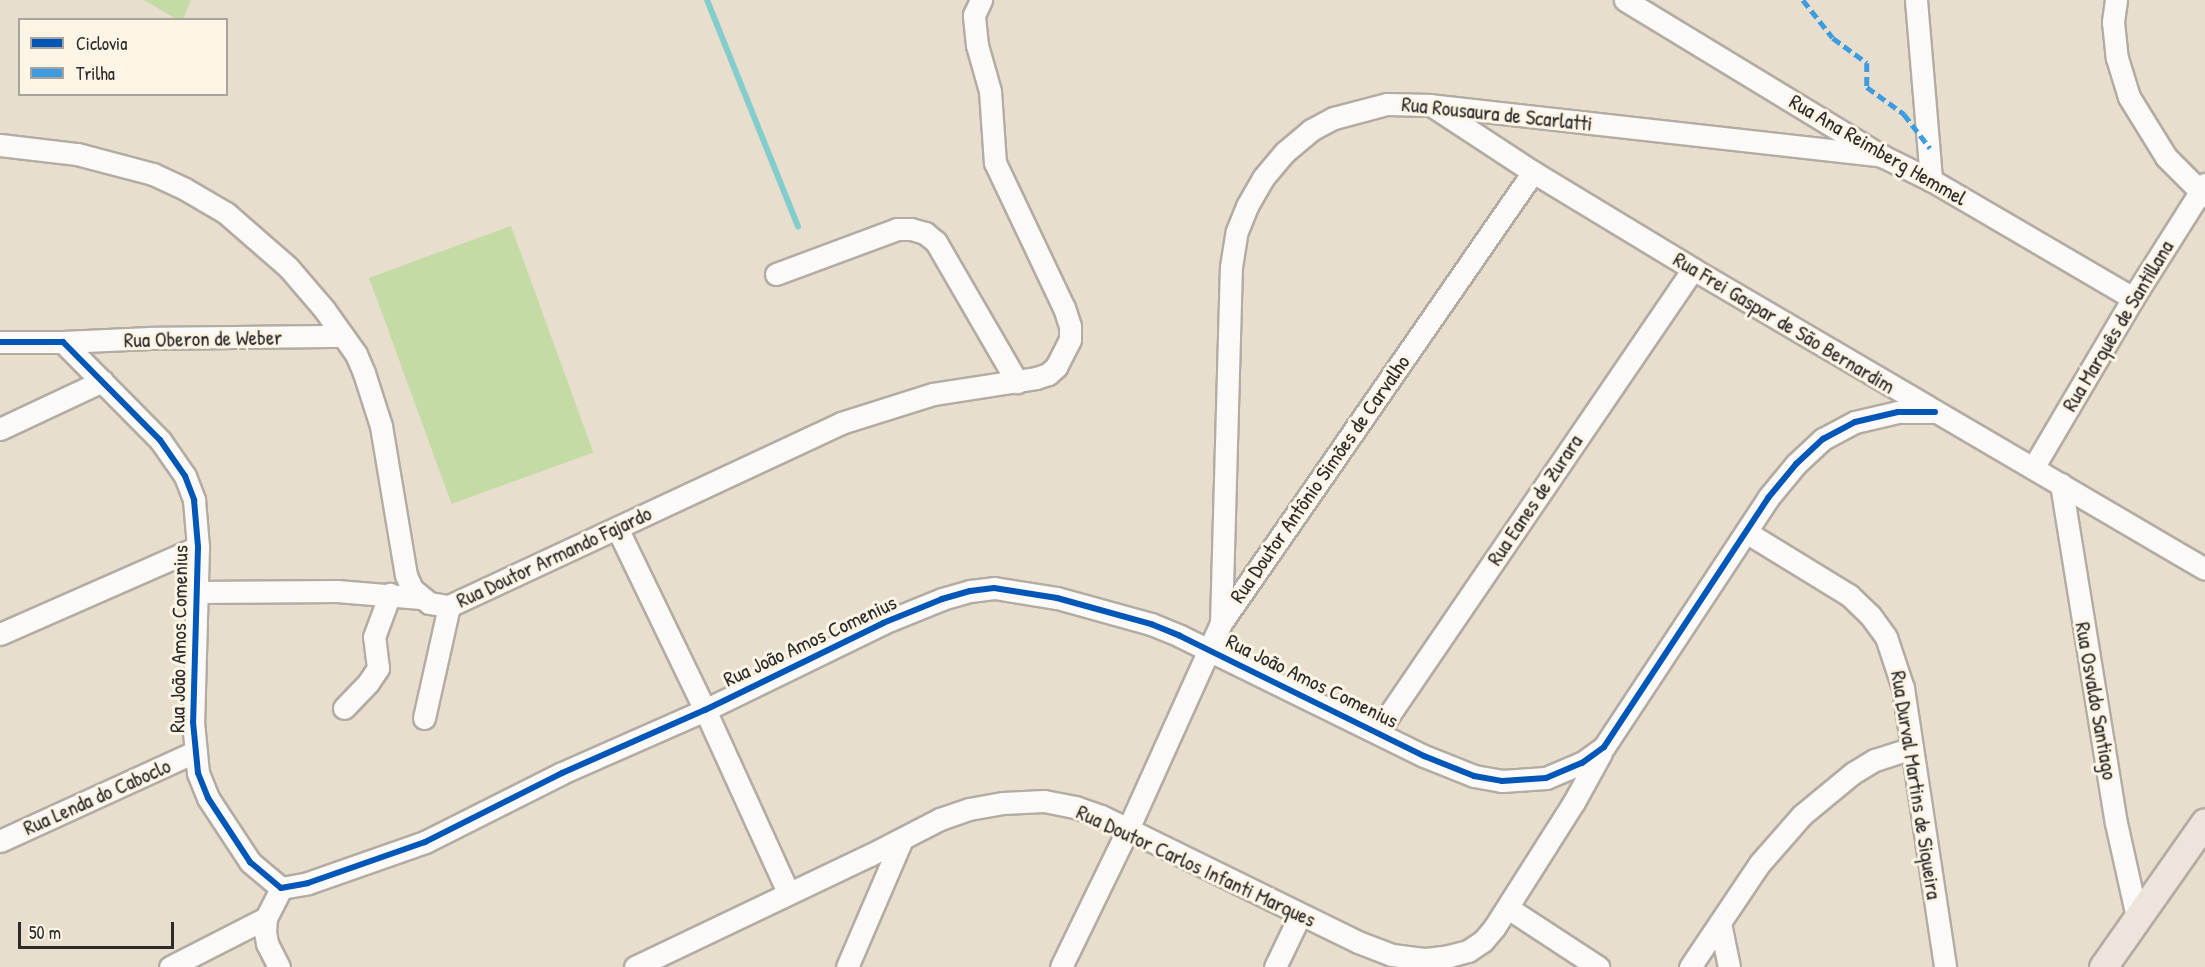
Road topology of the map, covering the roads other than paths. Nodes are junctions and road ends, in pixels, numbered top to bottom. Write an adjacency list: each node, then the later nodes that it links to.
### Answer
1 (981, 0): 18 (street, Rua Doutor Armando Fajardo)
2 (1625, 0): 7 (street, Rua Ana Reimberg Hemmel)
3 (1916, 0): 9 (street)
4 (2116, 0): 10 (street)
5 (1430, 105): 7 (street, Rua Rousaura de Scarlatti); 8 (street, Rua Frei Gaspar de São Bernardim); 31 (street, Rua Rousaura de Scarlatti)
6 (0, 145): 14 (street)
7 (1882, 156): 9 (street, Rua Ana Reimberg Hemmel)
8 (1533, 172): 11 (street, Rua Frei Gaspar de São Bernardim); 31 (street, Rua Doutor Antônio Simões de Carvalho)
9 (1931, 180): 13 (street, Rua Ana Reimberg Hemmel)
10 (2203, 191): 13 (street, Rua Marquês de Santillana)
11 (1693, 269): 19 (street, Rua Frei Gaspar de São Bernardim); 37 (street, Rua Eanes de Zurara)
12 (776, 274): 18 (street)
13 (2133, 298): 21 (street, Rua Marquês de Santillana)
14 (344, 336): 16 (street, Rua Oberon de Weber); 29 (street)
15 (0, 342): 16 (street)
16 (63, 342): 17 (street, Rua João Amos Comenius)
17 (102, 381): 20 (street); 25 (street, Rua João Amos Comenius)
18 (1017, 382): 23 (street, Rua Doutor Armando Fajardo)
19 (1935, 412): 21 (street, Rua Frei Gaspar de São Bernardim); 24 (street, Rua João Amos Comenius)
20 (0, 429)
21 (2033, 468): 22 (street, Rua Frei Gaspar de São Bernardim)
22 (2061, 484): 26 (street, Rua Frei Gaspar de São Bernardim); 49 (street, Rua Osvaldo Santiago)
23 (617, 528): 30 (street, Rua Doutor Armando Fajardo); 35 (street)
24 (1746, 532): 38 (street, Rua João Amos Comenius); 39 (street, Rua Durval Martins de Siqueira)
25 (198, 547): 27 (street, Rua João Amos Comenius); 32 (street)
26 (2205, 569)
27 (196, 592): 28 (street, Rua Doutor Armando Fajardo); 40 (street, Rua João Amos Comenius)
28 (390, 594): 29 (street, Rua Doutor Armando Fajardo); 34 (street)
29 (421, 598): 30 (street, Rua Doutor Armando Fajardo)
30 (449, 606): 36 (street)
31 (1221, 623): 33 (street, Rua Doutor Antônio Simões de Carvalho)
32 (0, 634)
33 (1208, 650): 35 (street, Rua João Amos Comenius); 37 (street, Rua João Amos Comenius); 42 (street, Rua Doutor Antônio Simões de Carvalho)
34 (344, 708)
35 (705, 710): 45 (street, Rua João Amos Comenius); 46 (street)
36 (424, 718)
37 (1377, 731): 38 (street, Rua João Amos Comenius)
38 (1604, 747): 47 (street, Rua Doutor Carlos Infanti Marques)
39 (1912, 748): 51 (street); 61 (street, Rua Durval Martins de Siqueira)
40 (194, 752): 44 (street, Rua Lenda do Caboclo); 45 (street, Rua João Amos Comenius)
41 (2205, 822): 49 (main road)
42 (1128, 830): 43 (street, Rua Doutor Carlos Infanti Marques); 48 (street, Rua Doutor Carlos Infanti Marques); 56 (street, Rua Doutor Antônio Simões de Carvalho)
43 (902, 839): 46 (street, Rua Doutor Carlos Infanti Marques); 55 (street)
44 (0, 841)
45 (281, 888): 50 (street)
46 (788, 892): 54 (street, Rua Doutor Carlos Infanti Marques)
47 (1508, 908): 48 (street, Rua Doutor Carlos Infanti Marques); 58 (street)
48 (1300, 915): 57 (street)
49 (2137, 917): 62 (main road)
50 (266, 918): 52 (street); 53 (street)
51 (1720, 923): 59 (street); 60 (street)
52 (170, 967)
53 (279, 967)
54 (635, 967)
55 (847, 967)
56 (1061, 967)
57 (1275, 967)
58 (1598, 967)
59 (1690, 967)
60 (1729, 967)
61 (1945, 967)
62 (2103, 967)

